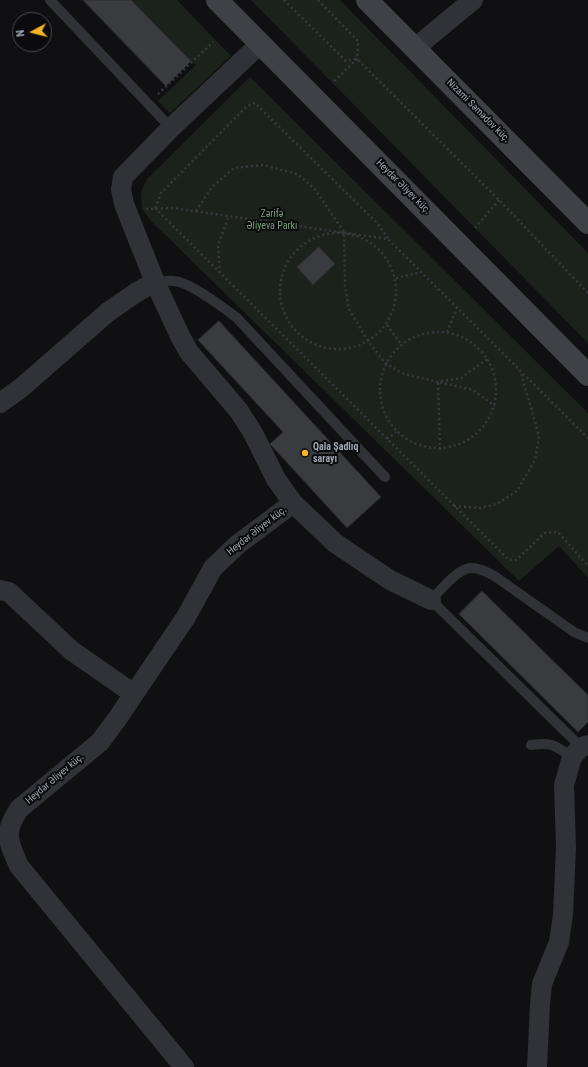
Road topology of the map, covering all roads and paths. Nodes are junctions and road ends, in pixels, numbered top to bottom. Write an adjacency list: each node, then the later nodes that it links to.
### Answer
1 (50, 0): 12 (lane)
2 (217, 0): 8 (main road, Heydər Əliyev küç.)
3 (284, 0): 10 (path)
4 (318, 0): 10 (path)
5 (367, 0): 9 (main road, Nizami Səmədov küç.)
6 (473, 0): 9 (street)
7 (214, 42): 12 (path)
8 (262, 43): 13 (street); 36 (main road, Heydər Əliyev küç.)
9 (415, 48): 19 (main road, Nizami Səmədov küç.)
10 (357, 59): 11 (path); 14 (path)
11 (333, 82)
12 (148, 104): 13 (lane)
13 (171, 128): 26 (street)
14 (499, 200): 20 (path); 27 (path)
15 (155, 208): 16 (path); 17 (path); 22 (path); 24 (path)
16 (142, 209)
17 (196, 211): 18 (path); 21 (path)
18 (229, 216): 21 (path); 24 (path)
19 (588, 223)
20 (475, 228)
21 (344, 232): 22 (path); 25 (path); 31 (path); 31 (path)
22 (388, 239): 23 (path)
23 (422, 272): 25 (path); 28 (path)
24 (220, 273): 42 (path)
25 (396, 278): 29 (path)
26 (155, 282): 38 (street); 44 (lane); 45 (street)
27 (588, 293)
28 (457, 308): 30 (path); 35 (path)
29 (386, 325): 31 (path); 32 (path)
30 (447, 332): 32 (path); 33 (path)
31 (368, 341): 34 (path)
32 (401, 344): 34 (path)
33 (487, 359): 37 (path); 39 (path)
34 (385, 363): 37 (path); 40 (path)
35 (521, 372): 41 (path); 46 (path)
36 (588, 375)
37 (438, 382): 39 (path); 43 (path)
38 (0, 403)
39 (495, 406): 43 (path)
40 (396, 432): 42 (path); 43 (path)
41 (588, 438)
42 (387, 439): 46 (path)
43 (440, 450)
44 (385, 477)
45 (293, 503): 49 (street); 51 (street, Heydər Əliyev küç.)
46 (454, 506): 47 (path)
47 (588, 566)
48 (0, 590): 51 (street)
49 (431, 600): 50 (lane); 53 (lane)
50 (588, 638)
51 (134, 694): 54 (street, Heydər Əliyev küç.)
52 (531, 745): 53 (lane)
53 (580, 750): 56 (street)
54 (4, 832): 55 (street, Heydər Əliyev küç.)
55 (184, 1067)
56 (537, 1067)

